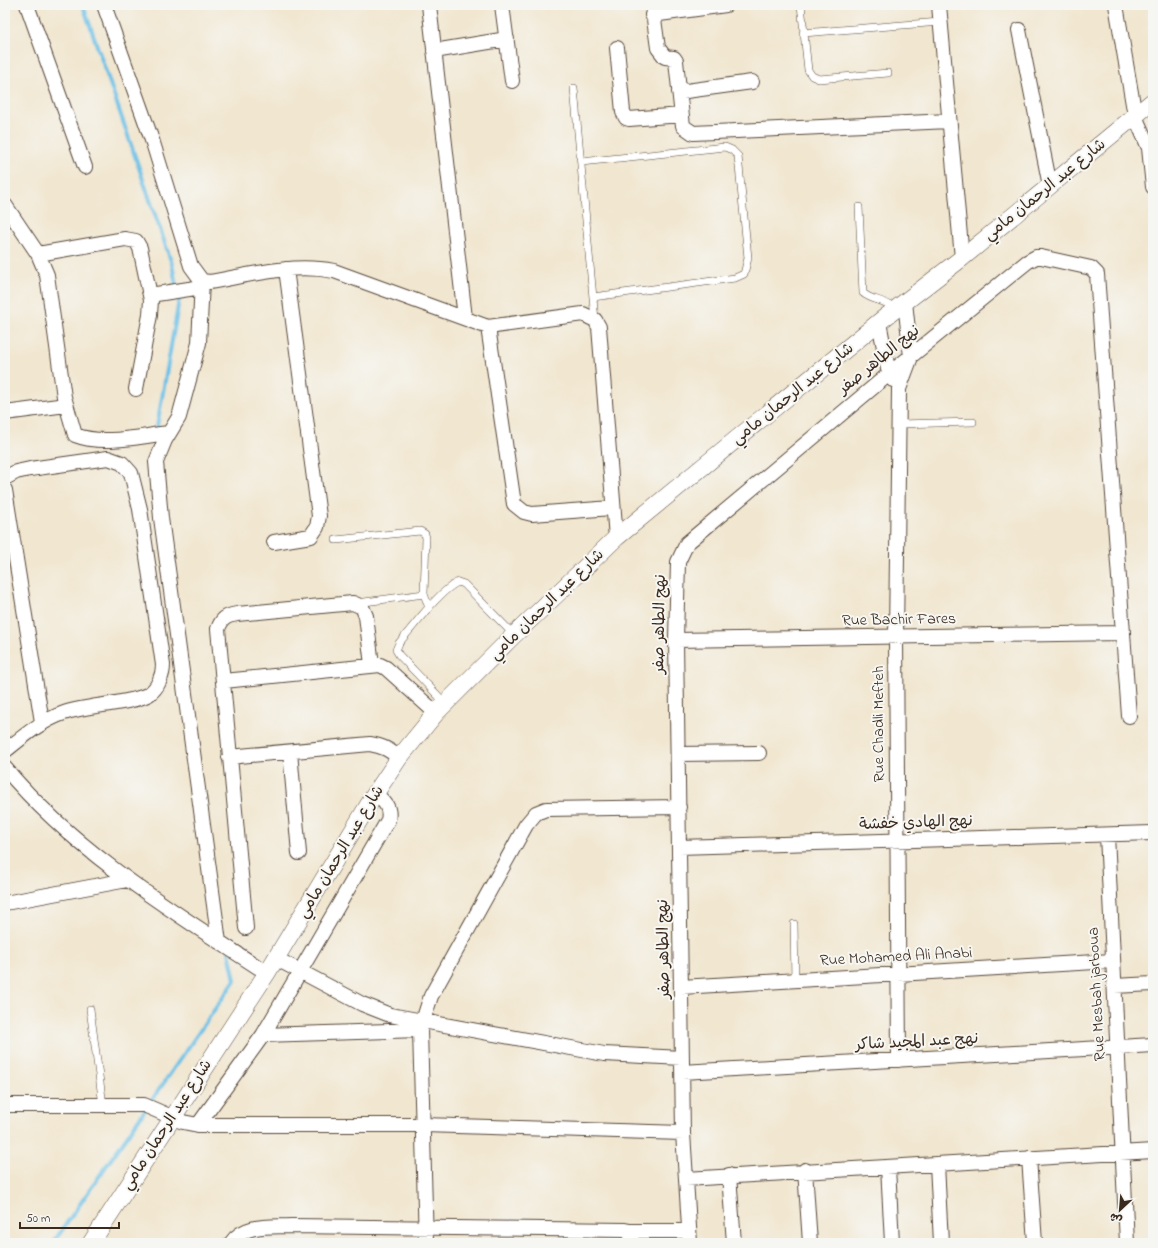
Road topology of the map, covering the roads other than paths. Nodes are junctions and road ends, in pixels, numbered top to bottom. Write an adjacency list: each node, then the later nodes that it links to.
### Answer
1 (27, 5): 26 (street)
2 (104, 5): 34 (street)
3 (429, 5): 15 (street)
4 (502, 5): 13 (street)
5 (726, 5): 9 (street)
6 (801, 5): 12 (lane)
7 (939, 5): 10 (street)
8 (1116, 5): 23 (street)
9 (652, 10): 20 (street)
10 (940, 22): 12 (lane); 24 (street)
11 (1019, 30): 27 (street)
12 (803, 33): 16 (lane)
13 (506, 39): 15 (street); 17 (street)
14 (617, 48): 22 (street)
15 (434, 51): 38 (street)
16 (888, 73)
17 (512, 81)
18 (752, 82): 20 (street)
19 (574, 88): 25 (lane)
20 (679, 92): 22 (street)
21 (1153, 101): 23 (street, شارع عبد الرحمان مامي)
22 (682, 114): 24 (street)
23 (1136, 116): 27 (street, شارع عبد الرحمان مامي); 28 (street)
24 (949, 121): 32 (street)
25 (581, 162): 36 (lane); 36 (lane)
26 (85, 166)
27 (1050, 186): 32 (street, شارع عبد الرحمان مامي)
28 (1153, 187)
29 (5, 205): 31 (street)
30 (859, 207): 37 (lane)
31 (38, 254): 35 (street); 46 (street)
32 (962, 258): 37 (street, شارع عبد الرحمان مامي)
33 (286, 269): 34 (street); 38 (street); 56 (street)
34 (202, 284): 35 (street); 50 (street)
35 (150, 295): 44 (street)
36 (593, 297): 39 (lane)
37 (900, 306): 40 (street, شارع عبد الرحمان مامي); 42 (street)
38 (465, 318): 41 (street)
39 (595, 320): 41 (street); 53 (street)
40 (879, 322): 43 (street); 54 (street, شارع عبد الرحمان مامي)
41 (488, 327): 53 (street)
42 (911, 356): 43 (street, نهج الطاهر صفر); 45 (street); 60 (street, نهج الطاهر صفر)
43 (889, 374): 45 (street); 63 (street, نهج الطاهر صفر)
44 (136, 389)
45 (899, 389): 49 (street, Rue Chadli Mefteh)
46 (66, 405): 47 (street); 50 (street)
47 (5, 413)
48 (972, 422): 49 (lane)
49 (899, 424): 62 (street, Rue Chadli Mefteh)
50 (169, 433): 87 (street)
51 (5, 478): 68 (street)
52 (5, 490): 68 (street)
53 (612, 508): 54 (street)
54 (616, 538): 61 (street, شارع عبد الرحمان مامي)
55 (336, 540): 57 (lane)
56 (274, 542)
57 (424, 594): 58 (lane); 59 (lane)
58 (354, 603): 64 (street); 65 (street)
59 (429, 608): 61 (lane); 66 (lane)
60 (1121, 633): 62 (street, Rue Bachir Fares); 67 (street)
61 (514, 635): 66 (street, شارع عبد الرحمان مامي)
62 (896, 637): 63 (street, Rue Bachir Fares); 80 (street, Rue Chadli Mefteh)
63 (676, 640): 72 (street, نهج الطاهر صفر)
64 (372, 665): 65 (street); 66 (street)
65 (224, 681): 73 (street)
66 (441, 708): 74 (street, شارع عبد الرحمان مامي)
67 (1129, 716)
68 (42, 722): 69 (street)
69 (5, 751)
70 (290, 752): 73 (street); 74 (street); 82 (street)
71 (759, 753): 72 (street)
72 (678, 754): 77 (street, نهج الطاهر صفر)
73 (229, 757): 86 (street)
74 (399, 758): 76 (street, شارع عبد الرحمان مامي)
75 (6, 770): 83 (street)
76 (375, 794): 88 (street, شارع عبد الرحمان مامي); 90 (street)
77 (679, 807): 81 (street, نهج الطاهر صفر); 98 (street)
78 (1153, 833): 79 (street, نهج الهادي خفشة)
79 (1107, 835): 80 (street, نهج الهادي خفشة); 89 (street, Rue Mesbah jarboua)
80 (896, 841): 81 (street, نهج الهادي خفشة); 92 (street, Rue Chadli Mefteh)
81 (679, 847): 96 (street, نهج الطاهر صفر)
82 (299, 853)
83 (127, 880): 84 (street); 87 (street)
84 (5, 903)
85 (794, 924): 93 (lane)
86 (246, 928)
87 (219, 942): 91 (street)
88 (275, 958): 90 (street); 91 (street, شارع عبد الرحمان مامي)
89 (1112, 961): 92 (street, Rue Mohamed Ali Anabi); 95 (street, Rue Mesbah jarboua)
90 (300, 971): 98 (street); 99 (street)
91 (267, 973): 107 (street, شارع عبد الرحمان مامي)
92 (900, 974): 93 (street, Rue Mohamed Ali Anabi); 103 (street, Rue Chadli Mefteh)
93 (795, 980): 96 (street, Rue Mohamed Ali Anabi)
94 (1153, 984): 95 (street)
95 (1114, 986): 101 (street, Rue Mesbah jarboua)
96 (681, 987): 102 (street, نهج الطاهر صفر)
97 (90, 1009): 106 (lane)
98 (421, 1026): 99 (street); 102 (street); 109 (street)
99 (263, 1035): 108 (street)
100 (1153, 1045): 101 (street, نهج عبد المجيد شاكر)
101 (1117, 1047): 103 (street, نهج عبد المجيد شاكر); 112 (street, Rue Mesbah jarboua)
102 (682, 1058): 104 (street, نهج الطاهر صفر)
103 (899, 1060): 104 (street, نهج عبد المجيد شاكر)
104 (682, 1072): 110 (street, نهج الطاهر صفر)
105 (5, 1105): 106 (street)
106 (103, 1105): 107 (street)
107 (172, 1118): 108 (street); 122 (street, شارع عبد الرحمان مامي)
108 (198, 1125): 109 (street)
109 (423, 1126): 110 (street); 119 (street)
110 (683, 1133): 118 (street, نهج الطاهر صفر)
111 (1153, 1151): 112 (street)
112 (1121, 1153): 113 (street); 130 (street, Rue Mesbah jarboua)
113 (1029, 1158): 114 (street); 129 (street)
114 (937, 1164): 115 (street); 128 (street)
115 (888, 1167): 116 (street); 127 (street)
116 (805, 1170): 117 (street); 126 (street)
117 (729, 1175): 118 (street); 125 (street)
118 (686, 1179): 121 (street, نهج الطاهر صفر)
119 (426, 1227): 120 (street); 123 (street); 124 (street)
120 (631, 1237): 121 (street)
121 (689, 1237)
122 (91, 1243)
123 (231, 1243)
124 (426, 1243)
125 (734, 1243)
126 (810, 1243)
127 (892, 1243)
128 (941, 1243)
129 (1035, 1243)
130 (1127, 1243)

